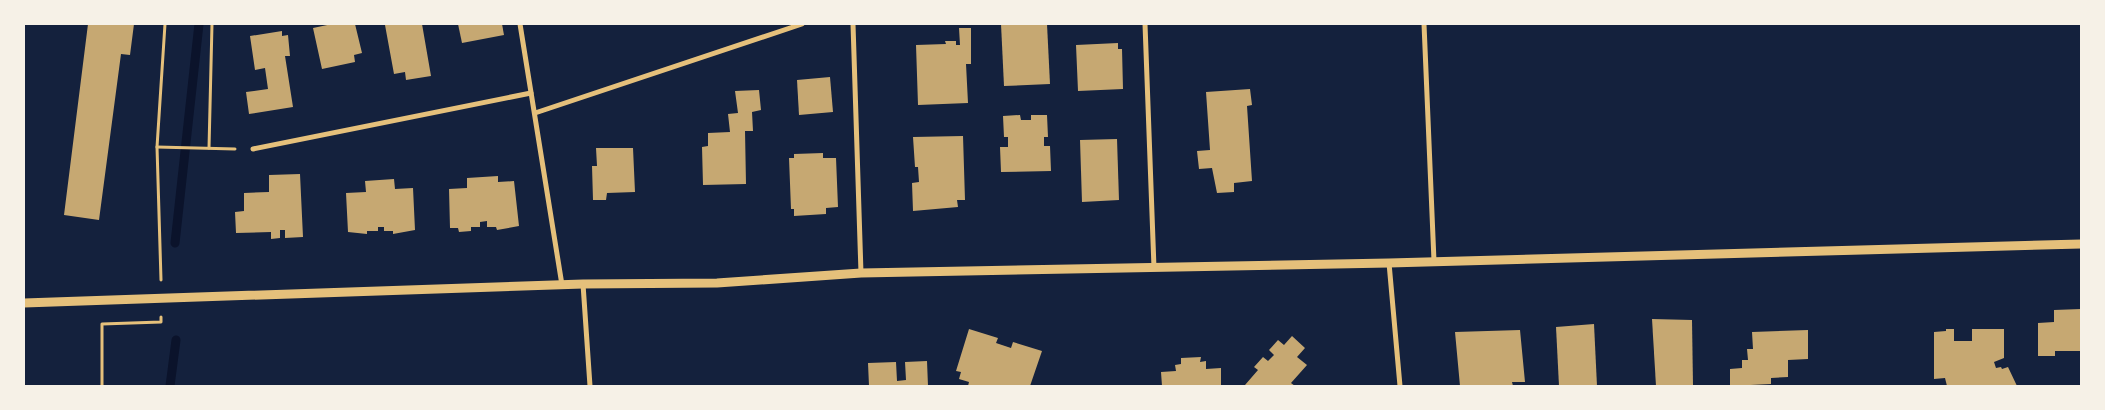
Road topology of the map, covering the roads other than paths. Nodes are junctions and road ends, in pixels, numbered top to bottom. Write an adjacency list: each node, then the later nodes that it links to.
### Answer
1 (520, 24): 6 (street)
2 (802, 24): 7 (street)
3 (853, 24): 13 (street)
4 (1146, 24): 12 (street)
5 (1424, 24): 10 (street)
6 (531, 93): 7 (street); 8 (street)
7 (534, 113): 15 (street)
8 (254, 149)
9 (2081, 244): 10 (street)
10 (1434, 261): 11 (street)
11 (1390, 263): 12 (street); 18 (street)
12 (1154, 268): 13 (street)
13 (861, 273): 14 (street)
14 (583, 284): 15 (street); 17 (street)
15 (562, 285): 16 (street)
16 (24, 303)
17 (590, 386)
18 (1400, 386)

